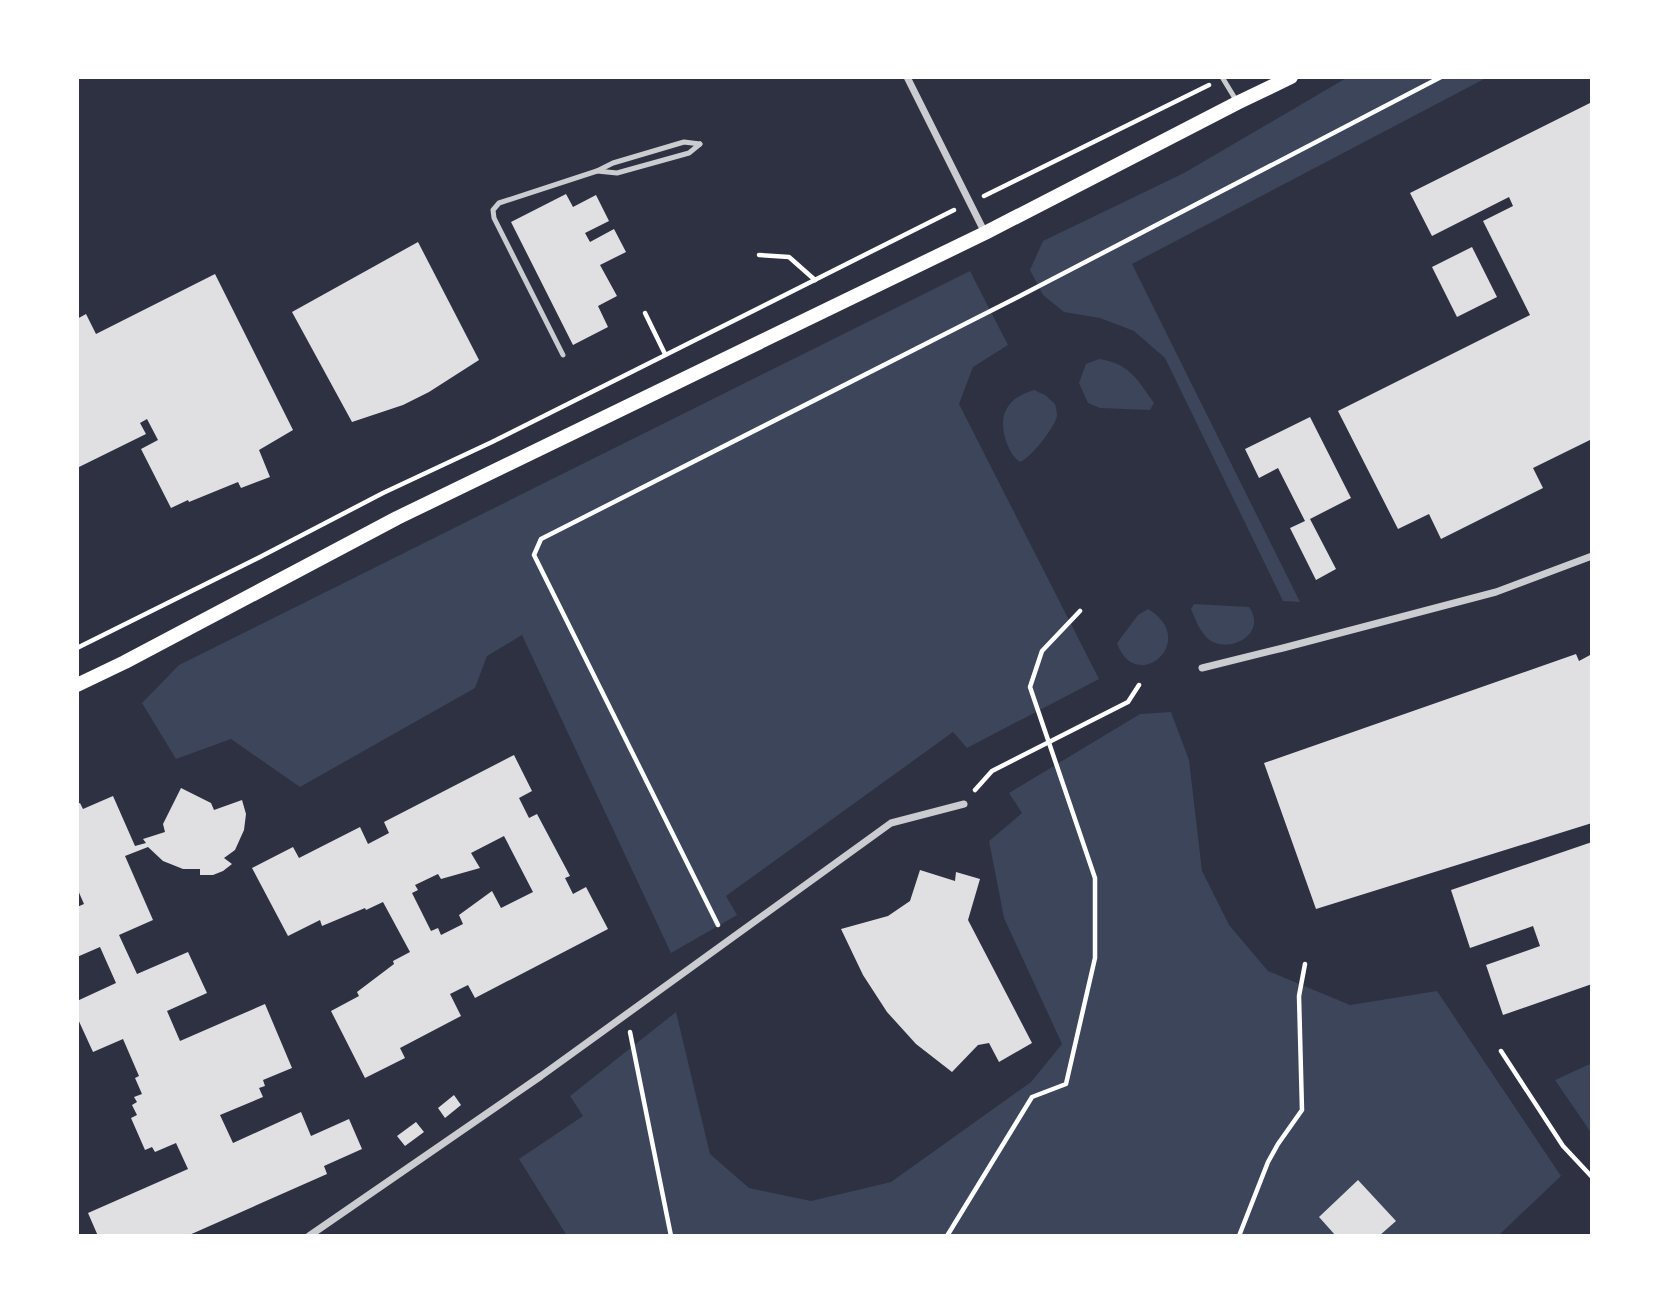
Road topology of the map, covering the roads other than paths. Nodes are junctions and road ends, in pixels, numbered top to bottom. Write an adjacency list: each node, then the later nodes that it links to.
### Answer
1 (906, 77): 6 (street)
2 (1292, 77): 4 (main road)
3 (1222, 78): 4 (lane)
4 (1237, 103): 6 (main road)
5 (597, 171): 5 (lane); 7 (lane)
6 (985, 233): 10 (main road)
7 (563, 355)
8 (1592, 556): 9 (street)
9 (1202, 668)
10 (77, 685)
11 (964, 804): 12 (street)
12 (309, 1236)

